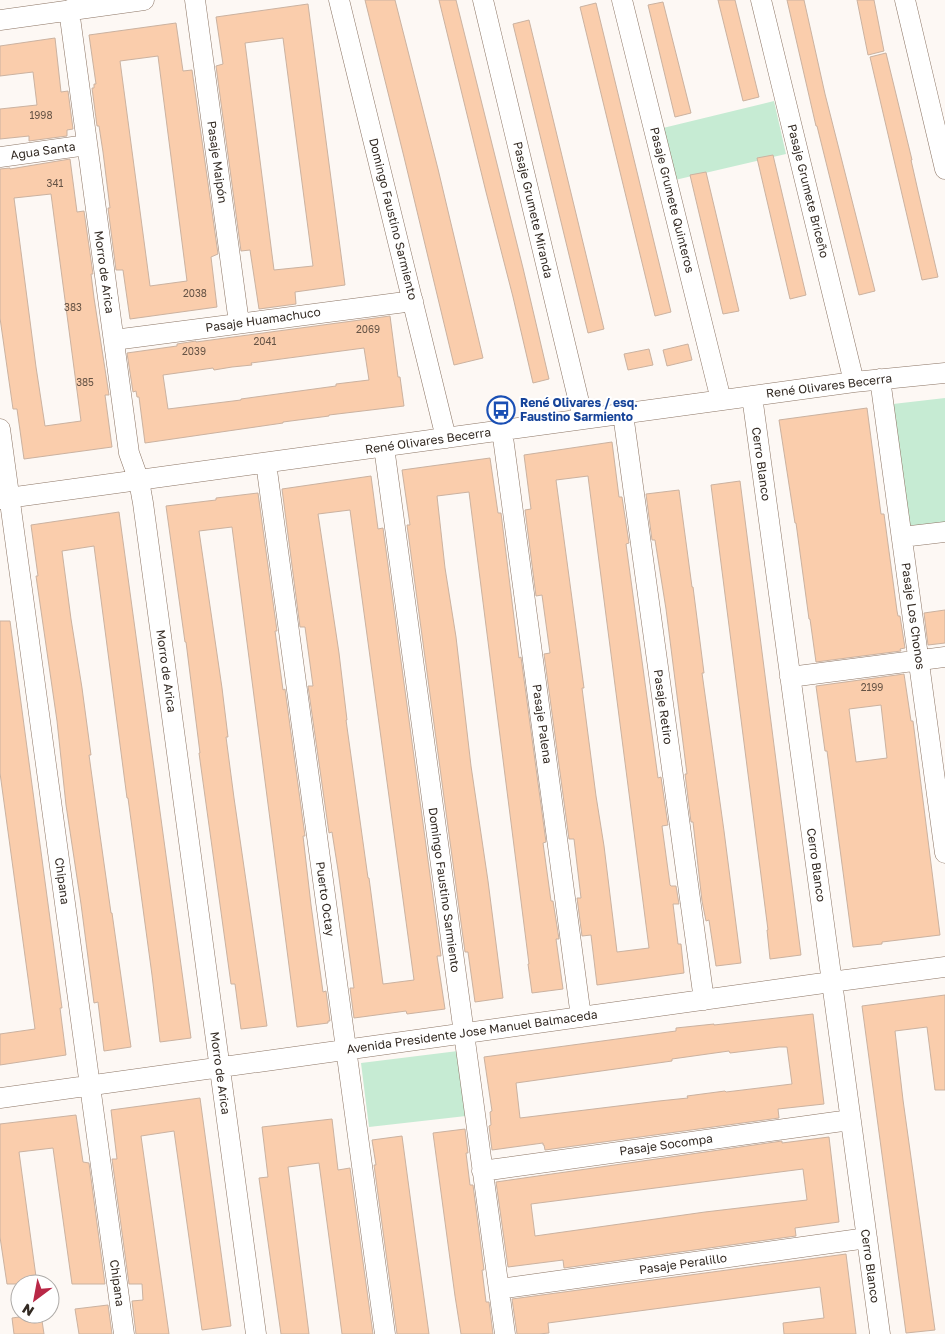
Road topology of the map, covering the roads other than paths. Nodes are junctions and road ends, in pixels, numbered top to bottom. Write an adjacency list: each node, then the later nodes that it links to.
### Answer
1 (144, 0): 8 (street)
2 (194, 0): 14 (street, Pasaje Maipón)
3 (339, 0): 13 (street, Domingo Faustino Sarmiento)
4 (483, 0): 22 (street, Pasaje Grumete Miranda)
5 (622, 0): 20 (street, Pasaje Grumete Quinteros)
6 (761, 0): 18 (street, Pasaje Grumete Briceño)
7 (905, 0): 12 (street)
8 (68, 10): 9 (street); 10 (street, Morro de Arica)
9 (0, 20)
10 (87, 145): 11 (street, Agua Santa); 15 (street, Morro de Arica)
11 (0, 157)
12 (945, 169)
13 (413, 301): 14 (street, Pasaje Huamachuco); 25 (street, Domingo Faustino Sarmiento)
14 (239, 324): 15 (street, Pasaje Huamachuco)
15 (114, 340): 28 (street, Morro de Arica)
16 (945, 373): 17 (street, René Olivares Becerra)
17 (880, 379): 18 (street, René Olivares Becerra); 31 (street, Pasaje Los Chonos)
18 (854, 382): 19 (street, René Olivares Becerra)
19 (752, 396): 20 (street, René Olivares Becerra); 34 (street, Cerro Blanco)
20 (721, 400): 21 (street, René Olivares Becerra)
21 (623, 414): 22 (street, René Olivares Becerra); 38 (street, Pasaje Retiro)
22 (583, 419): 24 (street, René Olivares Becerra)
23 (0, 429): 29 (street, Chipana)
24 (502, 430): 25 (street, René Olivares Becerra); 39 (street, Pasaje Palena)
25 (446, 438): 26 (street, René Olivares Becerra)
26 (384, 447): 27 (street, René Olivares Becerra); 40 (street, Domingo Faustino Sarmiento)
27 (266, 463): 28 (street, René Olivares Becerra); 41 (street, Puerto Octay)
28 (139, 481): 29 (street, René Olivares Becerra); 42 (street, Morro de Arica)
29 (5, 499): 43 (street, Chipana)
30 (945, 532): 31 (street)
31 (902, 538): 33 (street, Pasaje Los Chonos)
32 (945, 657): 33 (street)
33 (919, 660): 34 (street); 35 (street, Pasaje Los Chonos)
34 (790, 677): 37 (street, Cerro Blanco)
35 (945, 853)
36 (945, 967): 37 (street, Avenida Presidente Jose Manuel Balmaceda)
37 (831, 982): 38 (street, Avenida Presidente Jose Manuel Balmaceda); 45 (street, Cerro Blanco)
38 (704, 1000): 39 (street, Avenida Presidente Jose Manuel Balmaceda)
39 (581, 1017): 40 (street, Avenida Presidente Jose Manuel Balmaceda)
40 (464, 1034): 41 (street, Avenida Presidente Jose Manuel Balmaceda); 46 (street, Domingo Faustino Sarmiento)
41 (346, 1050): 42 (street, Avenida Presidente Jose Manuel Balmaceda); 51 (street, Puerto Octay)
42 (219, 1068): 43 (street, Avenida Presidente Jose Manuel Balmaceda); 50 (street, Morro de Arica)
43 (90, 1086): 44 (street, Avenida Presidente Jose Manuel Balmaceda); 49 (street, Chipana)
44 (0, 1098)
45 (850, 1120): 46 (street, Pasaje Socompa); 47 (street, Cerro Blanco)
46 (482, 1171): 48 (street, Domingo Faustino Sarmiento)
47 (867, 1238): 48 (street, Pasaje Peralillo); 53 (street, Cerro Blanco)
48 (499, 1289): 52 (street, Domingo Faustino Sarmiento)
49 (124, 1334)
50 (256, 1334)
51 (385, 1334)
52 (505, 1334)
53 (880, 1334)

